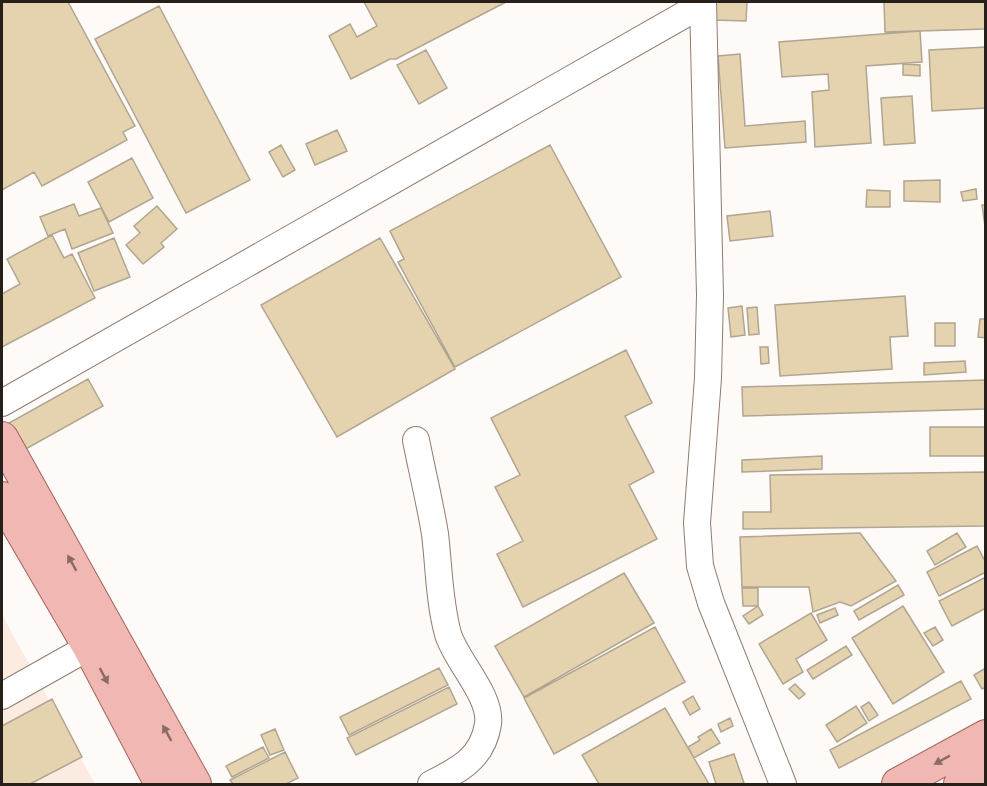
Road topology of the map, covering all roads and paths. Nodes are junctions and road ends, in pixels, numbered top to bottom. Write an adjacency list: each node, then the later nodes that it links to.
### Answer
1 (703, 3): 2 (lane); 13 (lane)
2 (2, 403)
3 (2, 438): 11 (main road, one-way to 3)
4 (416, 440): 12 (lane)
5 (2, 498): 6 (main road)
6 (88, 647): 7 (lane); 10 (main road, one-way to 10)
7 (2, 696)
8 (986, 736): 14 (main road, one-way to 14)
9 (986, 771): 15 (main road)
10 (161, 784)
11 (195, 784)
12 (431, 784)
13 (783, 784)
14 (898, 784)
15 (960, 784)

